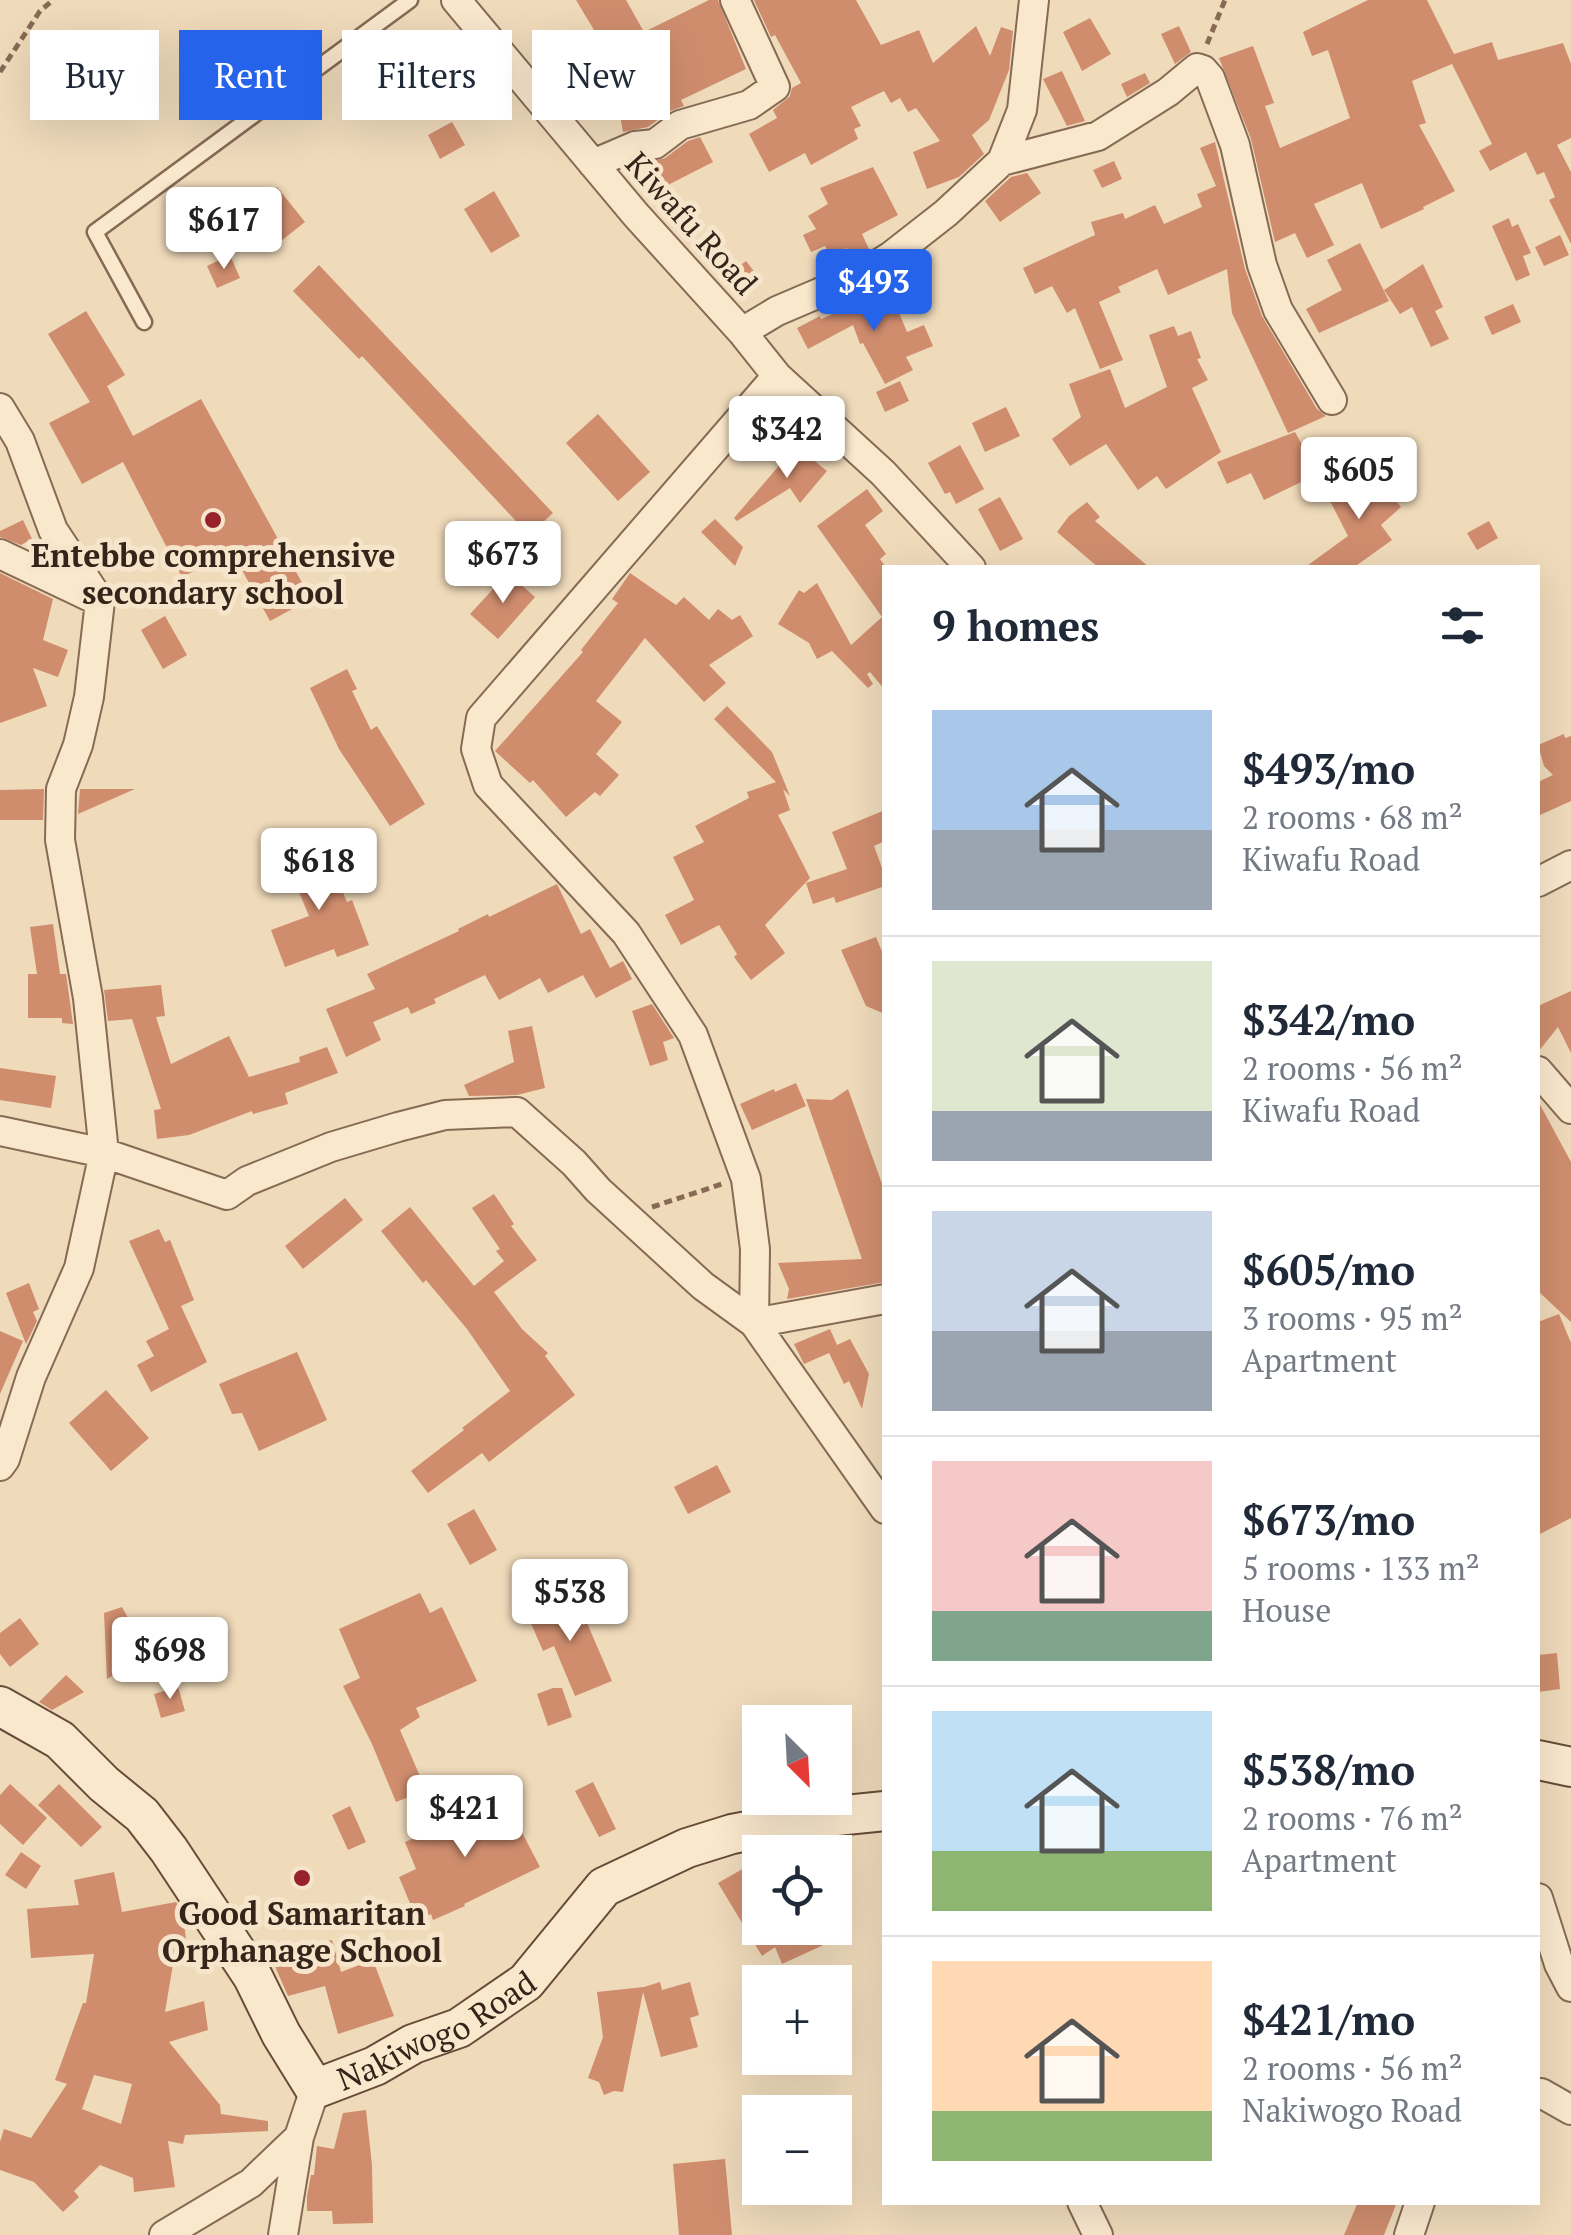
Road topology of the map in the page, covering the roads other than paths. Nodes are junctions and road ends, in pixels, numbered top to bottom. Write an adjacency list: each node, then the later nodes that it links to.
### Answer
1 (410, 0): 7 (lane)
2 (456, 0): 6 (street, Kiwafu Road)
3 (736, 0): 6 (street)
4 (1034, 0): 5 (street)
5 (1002, 161): 8 (street); 10 (street)
6 (593, 164): 8 (street, Kiwafu Road)
7 (144, 322)
8 (742, 332): 9 (street, Kiwafu Road)
9 (777, 376): 13 (street, Kiwafu Road); 22 (street)
10 (1332, 400)
11 (0, 408): 14 (street)
12 (0, 554): 14 (street)
13 (968, 565)
14 (100, 601): 20 (street)
15 (1571, 865): 16 (street)
16 (1540, 881)
17 (1540, 1073): 18 (street)
18 (1571, 1109)
19 (0, 1131): 20 (street)
20 (104, 1153): 22 (street); 23 (street)
21 (882, 1299): 22 (street)
22 (754, 1323): 24 (street)
23 (0, 1466)
24 (882, 1505)
25 (0, 1706): 31 (street, Nakiwogo Road)
26 (1540, 1760): 27 (street)
27 (1571, 1767)
28 (882, 1811): 31 (street, Nakiwogo Road)
29 (1540, 1904): 30 (street)
30 (1571, 1987)
31 (314, 2089): 34 (street)
32 (1540, 2093): 33 (street)
33 (1571, 2110)
34 (299, 2138): 37 (street); 38 (street)
35 (1083, 2205): 39 (street)
36 (1419, 2205): 40 (street)
37 (164, 2235)
38 (284, 2235)
39 (1098, 2235)
40 (1408, 2235)

